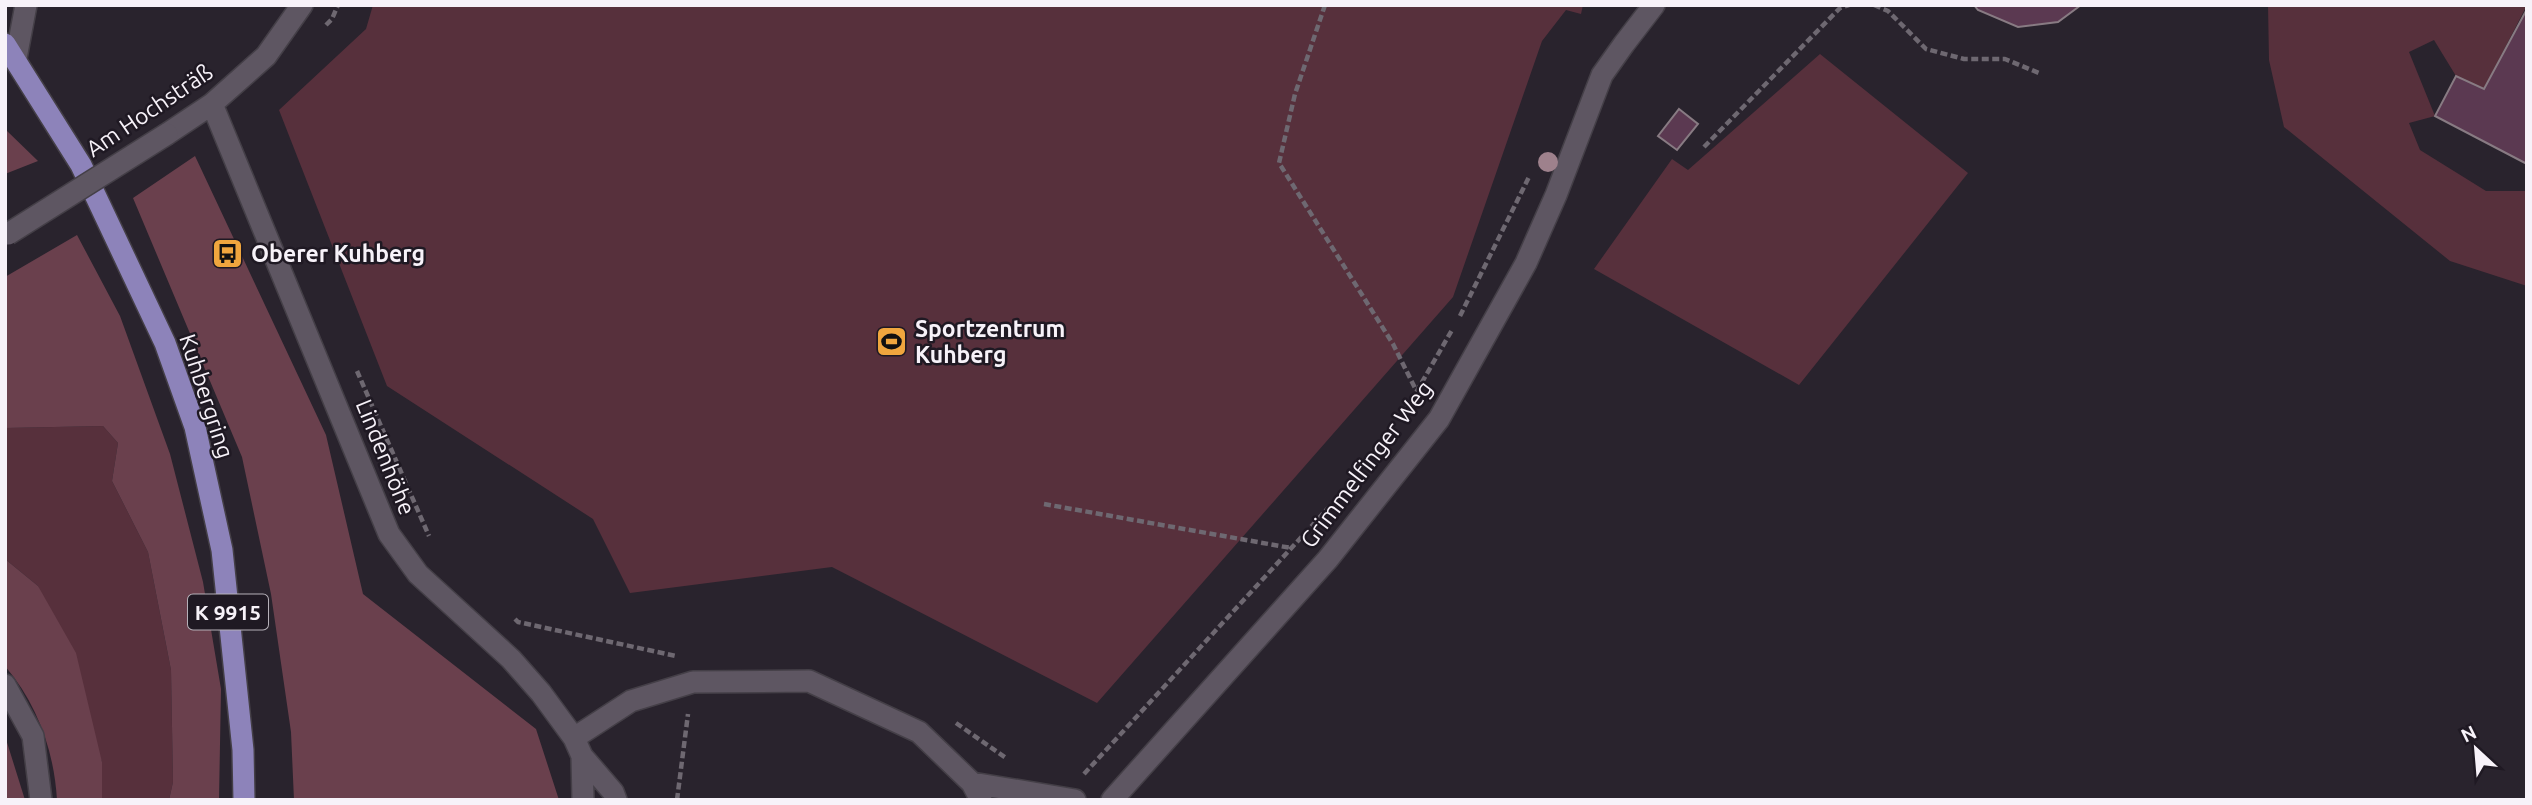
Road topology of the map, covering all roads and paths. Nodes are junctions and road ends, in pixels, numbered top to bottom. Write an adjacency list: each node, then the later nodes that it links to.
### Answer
1 (26, 5): 7 (street)
2 (302, 5): 9 (street, Am Hochsträß)
3 (1325, 5): 14 (path)
4 (1654, 5): 16 (street, Grimmelfinger Weg)
5 (1849, 5): 10 (path)
6 (1874, 5): 8 (path)
7 (11, 51): 31 (main road, Kuhbergring / K 9915)
8 (2039, 72)
9 (212, 104): 12 (street, Am Hochsträß, bridge); 26 (street, Lindenhöhe)
10 (1704, 147)
11 (1534, 166): 14 (path)
12 (7, 236)
13 (356, 370): 19 (path)
14 (1416, 390): 15 (path); 16 (path)
15 (1405, 411)
16 (1439, 419): 21 (street, Grimmelfinger Weg)
17 (1334, 500): 20 (path)
18 (1044, 504): 20 (path)
19 (429, 537)
20 (1292, 548): 21 (path); 29 (path)
21 (1328, 559): 35 (street, Grimmelfinger Weg)
22 (508, 613): 23 (path)
23 (693, 682): 26 (street); 28 (street); 34 (path)
24 (5, 685): 30 (street)
25 (954, 722): 27 (path)
26 (578, 747): 32 (street); 33 (street, Lindenhöhe)
27 (1009, 760)
28 (977, 792): 29 (street)
29 (1069, 798)
30 (41, 800)
31 (244, 800)
32 (583, 800)
33 (616, 800)
34 (677, 800)
35 (1112, 800)

